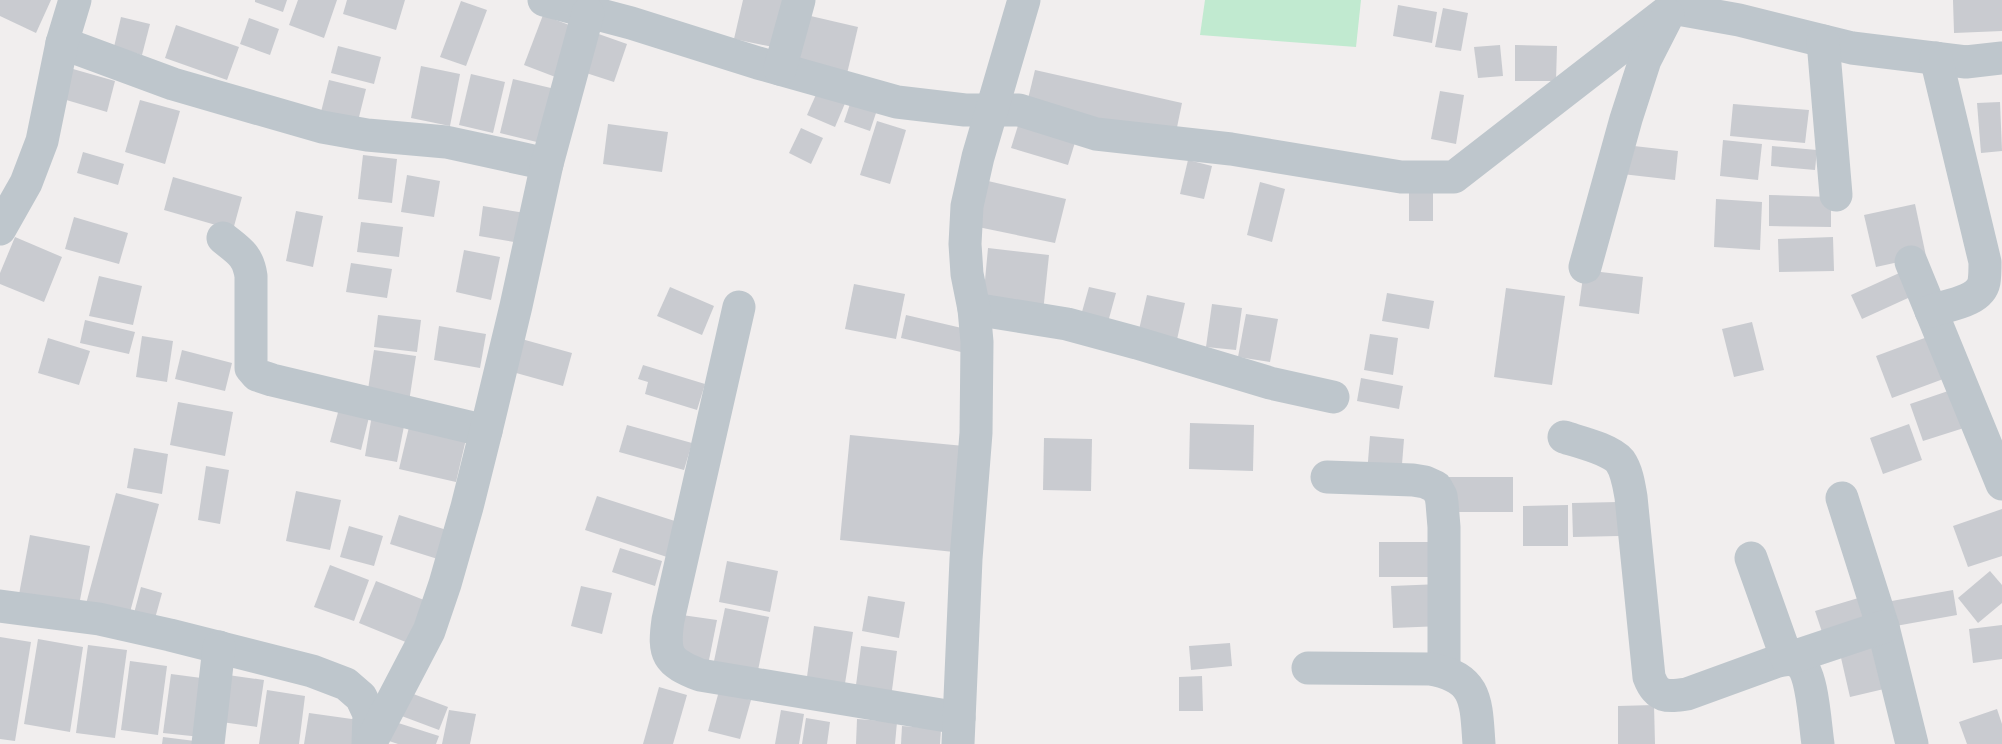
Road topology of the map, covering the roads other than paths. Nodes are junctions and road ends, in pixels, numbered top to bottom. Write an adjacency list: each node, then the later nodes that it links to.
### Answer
1 (75, 0): 8 (street)
2 (544, 0): 6 (street)
3 (799, 0): 11 (street)
4 (1024, 0): 12 (street)
5 (1673, 4): 7 (street); 12 (street); 18 (street)
6 (588, 13): 11 (street); 13 (street)
7 (1823, 41): 9 (street); 14 (street)
8 (62, 43): 13 (street); 15 (street)
9 (1936, 58): 10 (street); 21 (street)
10 (2002, 58)
11 (780, 69): 12 (street)
12 (991, 110): 20 (street)
13 (547, 164): 23 (street)
14 (1836, 195)
15 (0, 230)
16 (223, 238): 23 (street)
17 (1911, 262): 21 (street)
18 (1585, 267)
19 (740, 307): 35 (street)
20 (974, 309): 22 (street); 35 (street)
21 (1931, 311): 26 (street)
22 (1333, 397)
23 (486, 431): 37 (street)
24 (1564, 436): 32 (street)
25 (1327, 477): 34 (street)
26 (2002, 484)
27 (1842, 498): 30 (street)
28 (1751, 558): 32 (street)
29 (0, 606): 31 (street)
30 (1883, 627): 32 (street); 40 (street)
31 (219, 647): 36 (street); 37 (street)
32 (1787, 659): 39 (street)
33 (1308, 668): 34 (street)
34 (1444, 671): 38 (street)
35 (958, 731)
36 (208, 744)
37 (369, 744)
38 (1479, 744)
39 (1818, 744)
40 (1912, 744)

